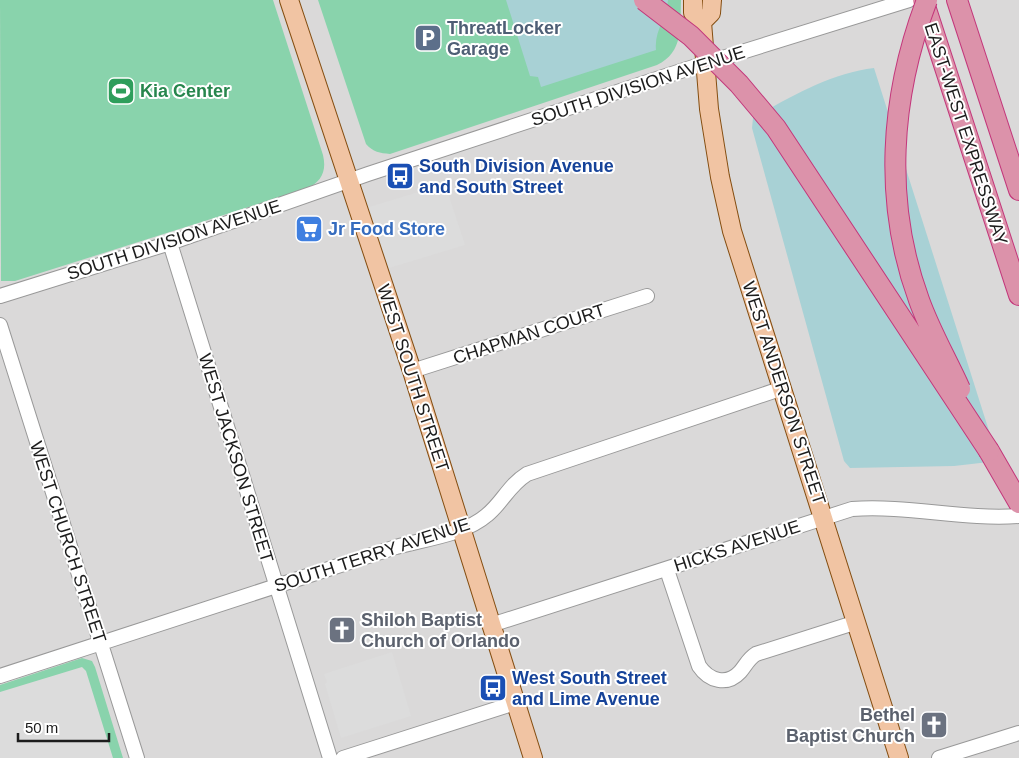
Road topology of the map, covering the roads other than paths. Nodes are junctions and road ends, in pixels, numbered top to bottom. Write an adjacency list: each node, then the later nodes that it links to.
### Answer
1 (289, 0): 11 (main road, WEST SOUTH STREET)
2 (644, 0): 20 (highway, bridge)
3 (693, 0): 9 (main road, WEST ANDERSON STREET)
4 (712, 0): 9 (main road)
5 (909, 0): 10 (street, SOUTH DIVISION AVENUE)
6 (923, 0): 16 (highway, EAST-WEST EXPRESSWAY, bridge)
7 (927, 0): 20 (highway, bridge)
8 (957, 0): 12 (highway, EAST-WEST EXPRESSWAY)
9 (702, 22): 10 (main road, WEST ANDERSON STREET)
10 (706, 64): 11 (street, SOUTH DIVISION AVENUE); 19 (main road, WEST ANDERSON STREET)
11 (347, 181): 13 (street, SOUTH DIVISION AVENUE); 18 (main road, WEST SOUTH STREET)
12 (1019, 190)
13 (170, 242): 14 (street, SOUTH DIVISION AVENUE); 26 (street, WEST JACKSON STREET)
14 (0, 296)
15 (647, 296): 18 (street, CHAPMAN COURT)
16 (1019, 296)
17 (0, 325): 29 (street, WEST CHURCH STREET)
18 (412, 371): 24 (main road, WEST SOUTH STREET)
19 (783, 388): 23 (main road, WEST ANDERSON STREET); 24 (street, SOUTH TERRY AVENUE)
20 (989, 451): 21 (highway)
21 (1019, 503)
22 (1019, 516): 23 (street, HICKS AVENUE)
23 (824, 517): 25 (street, HICKS AVENUE); 27 (main road, WEST ANDERSON STREET)
24 (461, 529): 26 (street, SOUTH TERRY AVENUE); 28 (main road, WEST SOUTH STREET)
25 (667, 570): 27 (street); 28 (street, HICKS AVENUE)
26 (275, 586): 29 (street, SOUTH TERRY AVENUE); 34 (street, WEST JACKSON STREET)
27 (857, 622): 37 (main road, WEST ANDERSON STREET)
28 (491, 625): 31 (main road, WEST SOUTH STREET)
29 (101, 644): 30 (street, SOUTH TERRY AVENUE); 33 (street, WEST CHURCH STREET)
30 (0, 676)
31 (515, 703): 35 (street); 36 (main road, WEST SOUTH STREET)
32 (1019, 733): 38 (street)
33 (137, 758)
34 (330, 758)
35 (343, 758)
36 (533, 758)
37 (899, 758)
38 (939, 758)

